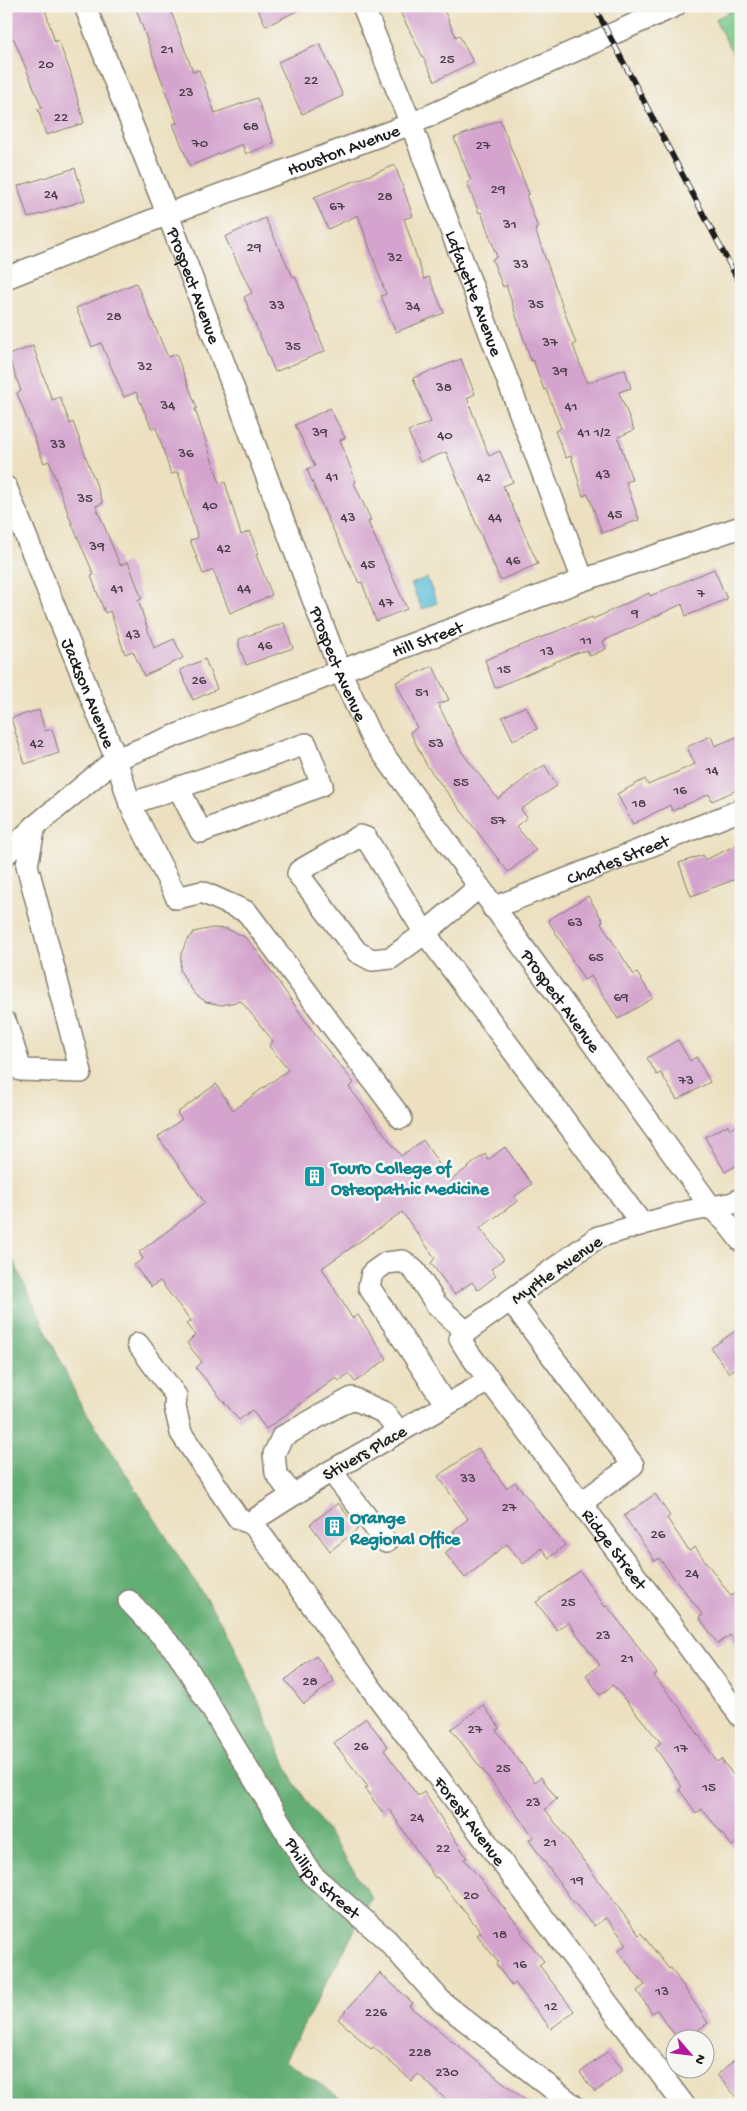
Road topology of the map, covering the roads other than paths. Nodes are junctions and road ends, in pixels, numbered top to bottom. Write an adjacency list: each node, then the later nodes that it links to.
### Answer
1 (85, 6): 5 (street, Prospect Avenue)
2 (363, 6): 4 (street, Lafayette Avenue)
3 (675, 6): 4 (street, Houston Avenue)
4 (411, 124): 5 (street, Houston Avenue); 9 (street, Lafayette Avenue)
5 (168, 214): 6 (street, Houston Avenue); 10 (street, Prospect Avenue)
6 (6, 278)
7 (6, 487): 11 (street, Jackson Avenue)
8 (741, 527): 9 (street, Hill Street)
9 (583, 580): 10 (street, Hill Street)
10 (340, 671): 11 (street, Hill Street); 17 (street, Prospect Avenue)
11 (116, 758): 13 (street, Jackson Avenue); 15 (street, Hill Street)
12 (178, 787): 12 (street); 13 (street)
13 (130, 804): 21 (street, Jackson Avenue)
14 (741, 810): 18 (street, Charles Street)
15 (35, 826): 16 (street, Hill Street); 20 (street)
16 (6, 854)
17 (479, 887): 18 (street, Prospect Avenue); 19 (street)
18 (493, 908): 23 (street, Prospect Avenue)
19 (425, 933): 19 (street); 24 (street)
20 (6, 1023)
21 (401, 1118)
22 (741, 1199): 23 (street, Myrtle Avenue)
23 (711, 1208): 24 (street, Myrtle Avenue); 25 (street, Prospect Avenue)
24 (642, 1224): 26 (street, Myrtle Avenue)
25 (741, 1241)
26 (515, 1298): 27 (street, Myrtle Avenue); 34 (street)
27 (466, 1332): 29 (street); 30 (street)
28 (138, 1344): 35 (street)
29 (490, 1380): 30 (street, Stivers Place); 34 (street, Ridge Street)
30 (446, 1405): 31 (street, Stivers Place)
31 (399, 1432): 32 (street, Stivers Place); 33 (street)
32 (331, 1471): 33 (street, Stivers Place); 36 (street)
33 (292, 1495): 35 (street, Stivers Place)
34 (581, 1503): 38 (street, Ridge Street)
35 (257, 1530): 40 (street, Forest Avenue)
36 (386, 1542)
37 (128, 1601): 39 (street, Phillips Street)
38 (741, 1717)
39 (574, 2105)
40 (684, 2105)

